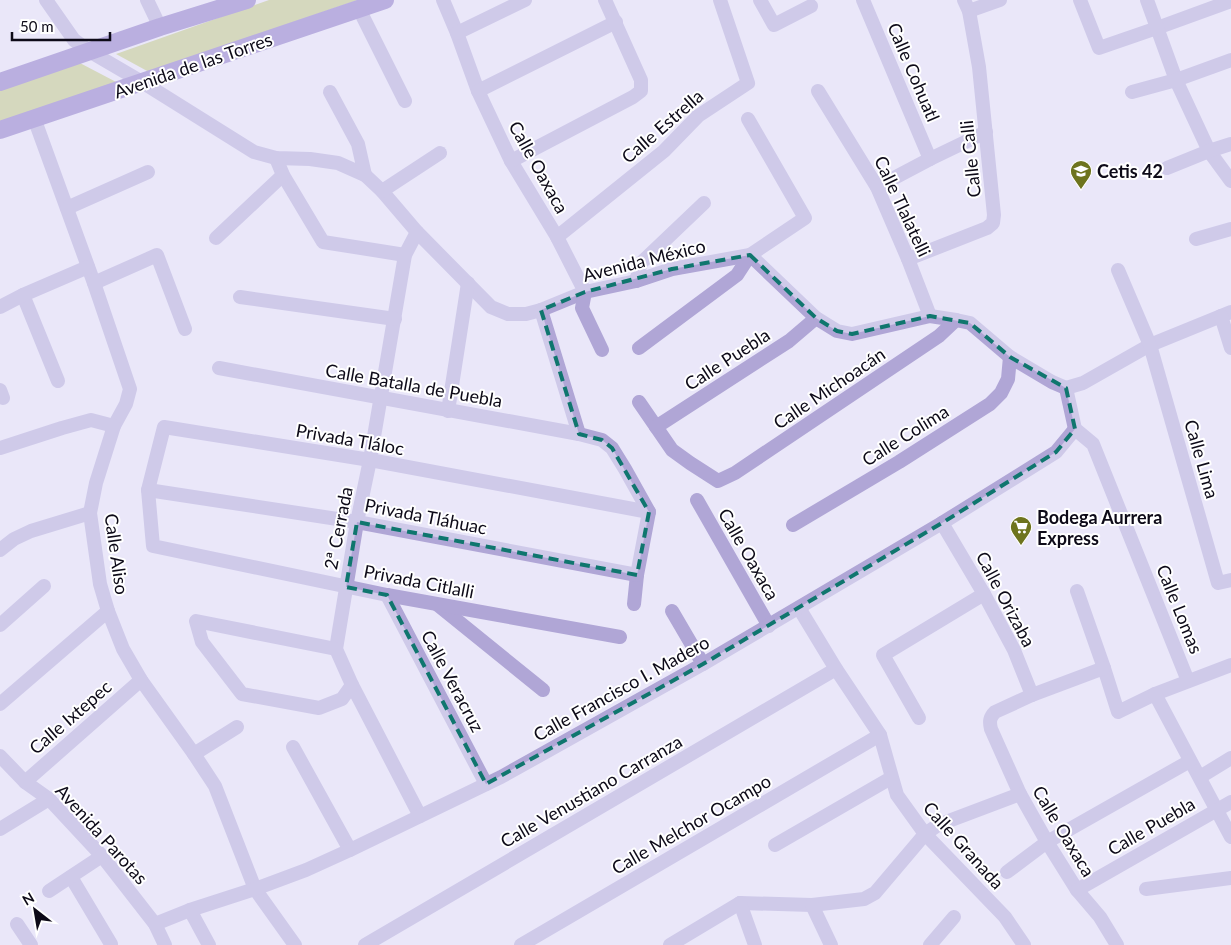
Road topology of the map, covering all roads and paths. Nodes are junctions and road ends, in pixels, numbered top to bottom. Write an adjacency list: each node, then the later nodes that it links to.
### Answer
1 (46, 0): 22 (street, Avenida México)
2 (148, 0): 19 (street)
3 (248, 0): 19 (main road)
4 (386, 0): 17 (main road, Avenida de las Torres)
5 (443, 0): 21 (street, Calle Oaxaca)
6 (525, 0): 21 (street)
7 (605, 0): 18 (street)
8 (720, 0): 53 (street, Calle Estrella)
9 (760, 0): 15 (street)
10 (863, 0): 40 (street, Calle Cohuatl)
11 (1000, 0): 16 (street)
12 (1080, 0): 20 (street)
13 (1147, 0): 20 (street)
14 (1231, 1): 20 (street)
15 (811, 6)
16 (966, 6): 35 (street, Calle Calli)
17 (359, 9): 26 (main road, Avenida de las Torres); 31 (street)
18 (616, 22): 27 (street); 41 (street)
19 (160, 26): 22 (main road)
20 (1158, 28): 24 (street)
21 (457, 33): 27 (street, Calle Oaxaca)
22 (89, 51): 25 (main road); 26 (street, Avenida México)
23 (1231, 60): 24 (street)
24 (1176, 80): 30 (street); 37 (street)
25 (0, 82)
26 (142, 82): 32 (main road, Avenida de las Torres); 39 (street, Avenida México)
27 (478, 91): 41 (street, Calle Oaxaca)
28 (818, 91): 47 (street, Calle Tlalatelli)
29 (330, 92): 45 (street)
30 (1132, 92)
31 (404, 101)
32 (34, 118): 34 (main road, Avenida de las Torres); 50 (street, Calle Aliso)
33 (748, 118): 57 (street)
34 (0, 130)
35 (986, 132): 40 (street); 58 (street, Calle Calli)
36 (1231, 144): 37 (street)
37 (1209, 151): 42 (street); 46 (street)
38 (440, 153): 48 (street)
39 (276, 158): 44 (street); 45 (street, Avenida México)
40 (930, 159): 47 (street)
41 (511, 160): 53 (street, Calle Oaxaca)
42 (1167, 168)
43 (148, 172): 50 (street)
44 (283, 175): 54 (street); 56 (street)
45 (364, 175): 48 (street, Avenida México)
46 (1231, 181)
47 (877, 187): 58 (street, Calle Tlalatelli)
48 (382, 191): 52 (street, Avenida México)
49 (704, 203): 61 (street)
50 (67, 208): 59 (street, Calle Aliso)
51 (1231, 229): 55 (street)
52 (417, 232): 56 (street, 2ª Cerrada); 63 (street, Avenida México)
53 (557, 237): 64 (street, Calle Oaxaca)
54 (216, 238)
55 (1196, 239)
56 (405, 255): 72 (street, 2ª Cerrada)
57 (750, 255): 61 (street, Avenida México); 71 (street); 76 (street)
58 (908, 259): 70 (street, Calle Tlalatelli)
59 (88, 266): 62 (street, Calle Aliso); 65 (street)
60 (1118, 270): 75 (street, Calle Lima)
61 (636, 281): 64 (street, Avenida México)
62 (94, 283): 74 (street); 86 (street, Calle Aliso)
63 (468, 283): 68 (street, Avenida México); 85 (street)
64 (585, 292): 68 (street, Avenida México); 78 (street, Calle Oaxaca)
65 (23, 295): 67 (street); 81 (street)
66 (240, 296): 72 (street)
67 (0, 307)
68 (541, 310): 89 (street)
69 (1226, 314): 75 (street); 77 (street)
70 (930, 316): 71 (street); 73 (street)
71 (816, 318): 87 (street, Calle Puebla)
72 (395, 319): 83 (street, 2ª Cerrada)
73 (956, 320): 79 (street); 87 (street, Calle Michoacán)
74 (185, 329)
75 (1150, 345): 82 (street); 102 (street, Calle Lima)
76 (638, 348)
77 (1231, 348)
78 (602, 350)
79 (1010, 357): 82 (street); 98 (street, Calle Colima)
80 (219, 368): 83 (street, Calle Batalla de Puebla)
81 (58, 381)
82 (1066, 388): 88 (street)
83 (380, 398): 85 (street, Calle Batalla de Puebla); 91 (street, 2ª Cerrada)
84 (639, 402): 87 (street)
85 (448, 411): 89 (street, Calle Batalla de Puebla)
86 (114, 426): 90 (street); 94 (street, Calle Aliso)
87 (656, 427)
88 (1075, 429): 97 (street, Calle Francisco I. Madero); 122 (street, Calle Lomas)
89 (579, 434): 95 (street, Calle Batalla de Puebla)
90 (0, 448)
91 (370, 460): 92 (street, Privada Tláloc); 95 (street, Privada Tláloc); 96 (street, 2ª Cerrada)
92 (148, 490): 96 (street, Privada Tláhuac); 99 (street, Privada Tláloc)
93 (697, 500): 114 (street, Calle Oaxaca)
94 (90, 512): 100 (street); 111 (street, Calle Aliso)
95 (649, 512): 101 (street)
96 (358, 522): 101 (street, Privada Tláhuac); 104 (street, 2ª Cerrada)
97 (942, 523): 106 (street, Calle Orizaba); 110 (street, Calle Francisco I. Madero)
98 (793, 525)
99 (153, 546): 104 (street, Privada Citlalli)
100 (0, 550)
101 (637, 575): 109 (street)
102 (1225, 582)
103 (44, 586): 113 (street)
104 (346, 586): 107 (street, Privada Citlalli); 116 (street, 2ª Cerrada)
105 (1077, 591): 119 (street)
106 (984, 594): 126 (street, Calle Orizaba); 128 (street)
107 (387, 595): 108 (street, Privada Citlalli); 139 (street, Calle Veracruz)
108 (436, 604): 115 (street, Privada Citlalli); 124 (street)
109 (634, 604)
110 (799, 608): 114 (street, Calle Francisco I. Madero); 120 (street, Calle Granada)
111 (108, 611): 121 (street, Calle Aliso); 127 (street)
112 (672, 611): 117 (street)
113 (0, 625)
114 (769, 626): 117 (street, Calle Francisco I. Madero)
115 (620, 637)
116 (336, 649): 123 (street); 123 (street)
117 (703, 664): 139 (street, Calle Francisco I. Madero)
118 (1231, 666): 122 (street)
119 (1104, 668): 125 (street); 126 (street)
120 (836, 669): 130 (street, Calle Granada); 170 (street, Calle Venustiano Carranza)
121 (141, 680): 132 (street, Calle Aliso); 138 (street, Calle Ixtepec)
122 (1188, 681): 125 (street)
123 (352, 685): 144 (street)
124 (543, 690)
125 (1155, 694): 135 (street)
126 (1032, 695): 140 (street, Calle Oaxaca)
127 (0, 704)
128 (919, 718)
129 (237, 727): 132 (street)
130 (880, 735): 137 (street, Calle Granada); 171 (street, Calle Melchor Ocampo)
131 (294, 747): 150 (street)
132 (194, 754): 155 (street, Calle Aliso)
133 (0, 756): 138 (street, Avenida Parotas)
134 (1231, 758): 136 (street)
135 (1190, 761): 136 (street); 148 (street)
136 (1200, 776): 143 (street)
137 (891, 778): 146 (street, Calle Granada); 149 (street)
138 (24, 782): 141 (street, Avenida Parotas)
139 (486, 784): 144 (street, Calle Francisco I. Madero)
140 (1020, 794): 146 (street); 148 (street, Calle Oaxaca)
141 (49, 799): 145 (street); 151 (street, Avenida Parotas)
142 (1231, 802): 143 (street, Calle Puebla)
143 (1217, 810): 147 (street); 157 (street, Calle Puebla)
144 (420, 816): 150 (street, Calle Francisco I. Madero)
145 (0, 829)
146 (925, 834): 160 (street); 176 (street, Calle Granada)
147 (1231, 837)
148 (1047, 842): 152 (street); 157 (street, Calle Oaxaca)
149 (775, 845)
150 (350, 850): 155 (street, Calle Francisco I. Madero)
151 (102, 856): 153 (street); 164 (street, Avenida Parotas)
152 (1007, 872)
153 (71, 876): 158 (street); 165 (street)
154 (1231, 878): 156 (street)
155 (255, 889): 161 (street, Calle Francisco I. Madero); 169 (street, Calle Aliso)
156 (1146, 889)
157 (1077, 890): 177 (street, Calle Oaxaca)
158 (49, 891)
159 (740, 903): 160 (street); 172 (street); 173 (street)
160 (812, 905): 174 (street)
161 (190, 910): 164 (street, Calle Francisco I. Madero); 168 (street)
162 (954, 917): 175 (street)
163 (17, 924): 166 (street)
164 (155, 924): 167 (street, Avenida Parotas)
165 (111, 944)
166 (31, 945)
167 (165, 945)
168 (209, 945)
169 (295, 945)
170 (365, 945)
171 (521, 945)
172 (670, 945)
173 (755, 945)
174 (831, 945)
175 (930, 945)
176 (1024, 945)
177 (1117, 945)

